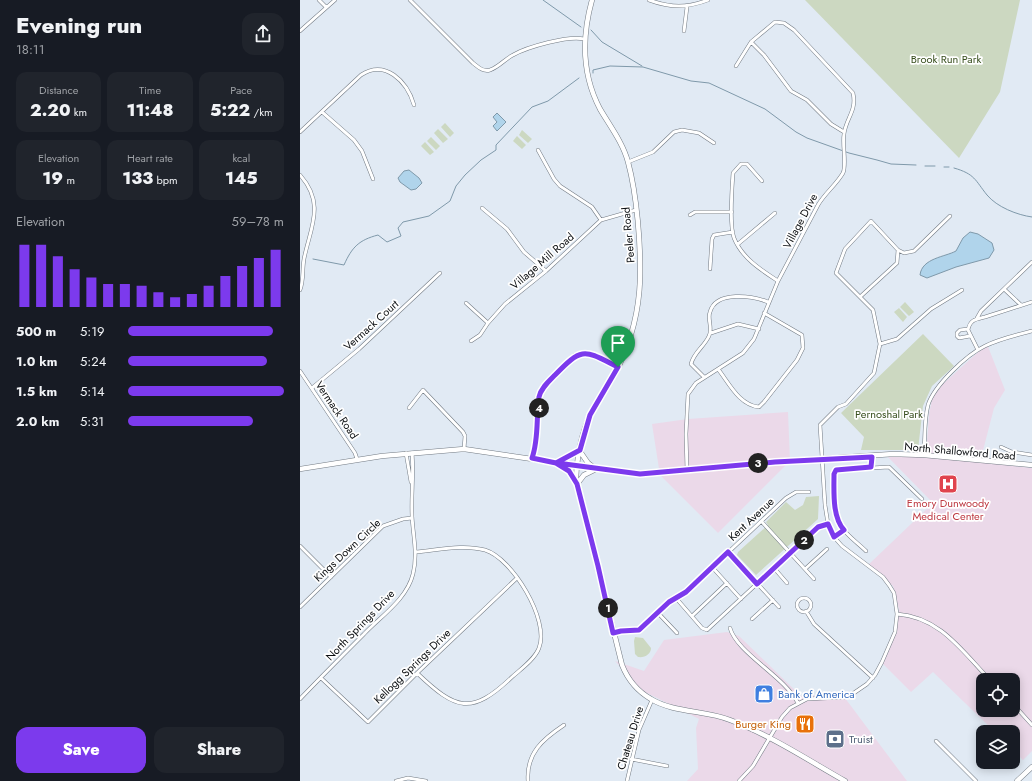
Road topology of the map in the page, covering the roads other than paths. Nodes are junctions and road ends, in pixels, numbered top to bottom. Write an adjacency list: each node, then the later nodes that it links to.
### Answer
1 (319, 0): 7 (street)
2 (335, 0): 7 (street)
3 (410, 0): 11 (street)
4 (592, 0): 11 (street, Peeler Road)
5 (650, 0): 8 (street)
6 (708, 0): 8 (street)
7 (326, 7): 9 (street)
8 (687, 7): 10 (street)
9 (300, 31)
10 (684, 31)
11 (584, 39): 20 (street, Peeler Road)
12 (751, 42): 13 (street, Village Drive); 17 (street); 17 (street, Village Drive)
13 (736, 66)
14 (414, 105): 15 (street)
15 (322, 112): 16 (street); 22 (street)
16 (300, 132)
17 (844, 132): 38 (street, Village Drive)
18 (714, 143): 20 (street)
19 (538, 150): 30 (street)
20 (628, 162): 25 (street, Peeler Road)
21 (300, 175): 40 (street)
22 (373, 179)
23 (762, 181): 26 (street)
24 (482, 208): 36 (street)
25 (636, 210): 30 (street, Village Mill Road); 58 (street, Peeler Road)
26 (732, 212): 28 (street); 31 (street)
27 (775, 213): 32 (street)
28 (690, 215)
29 (950, 216): 33 (street)
30 (601, 220): 36 (street, Village Mill Road)
31 (733, 232): 32 (street); 35 (street)
32 (738, 244): 38 (street)
33 (898, 250): 42 (street); 42 (street)
34 (1032, 262): 39 (street)
35 (710, 269)
36 (546, 271): 49 (street, Village Mill Road)
37 (440, 273): 62 (street, Vermack Court)
38 (778, 281): 43 (street, Village Drive)
39 (1004, 289): 46 (street); 48 (street)
40 (300, 290)
41 (962, 290): 56 (street)
42 (861, 296): 56 (street)
43 (768, 302): 47 (street, Village Drive); 53 (street)
44 (1032, 302): 46 (street)
45 (466, 304): 49 (street)
46 (1021, 305): 48 (street)
47 (764, 313): 51 (street, Village Drive); 59 (street)
48 (977, 318): 50 (street)
49 (488, 323): 55 (street, Village Mill Road)
50 (968, 329): 54 (street); 54 (street)
51 (759, 330): 53 (street); 59 (street, Village Drive)
52 (1032, 331): 57 (street)
53 (711, 333): 61 (street)
54 (970, 336): 57 (street)
55 (471, 341)
56 (880, 344): 74 (street)
57 (978, 350): 69 (street)
58 (618, 367): 66 (street, Peeler Road); 72 (street)
59 (718, 369): 61 (street, Village Drive)
60 (300, 371): 62 (street, Vermack Road)
61 (704, 377): 81 (street, Village Drive)
62 (312, 388): 73 (street, Vermack Road)
63 (409, 408): 65 (street)
64 (1001, 447): 70 (street)
65 (464, 449): 68 (street, North Shallowford Road); 72 (street, North Shallowford Road)
66 (580, 450): 75 (street); 77 (street, Peeler Road); 80 (street)
67 (406, 453): 68 (street, North Shallowford Road); 73 (street, North Shallowford Road); 82 (street, North Springs Drive)
68 (412, 453): 82 (street, North Springs Drive)
69 (924, 455): 71 (street, North Shallowford Road); 76 (street, North Shallowford Road)
70 (1032, 455)
71 (872, 457): 74 (street, North Shallowford Road); 78 (street)
72 (532, 458): 75 (street, North Shallowford Road)
73 (357, 459): 79 (street, North Shallowford Road)
74 (821, 460): 81 (street, North Shallowford Road); 88 (street)
75 (556, 463): 77 (street, North Shallowford Road); 83 (street)
76 (1032, 465)
77 (576, 466): 80 (street, North Shallowford Road); 83 (street, Peeler Road)
78 (871, 467): 85 (street); 89 (street)
79 (300, 469)
80 (596, 469): 81 (street, North Shallowford Road); 83 (street)
81 (687, 470)
82 (411, 482): 86 (street, North Springs Drive)
83 (577, 484): 117 (street)
84 (809, 492): 87 (street, Kent Avenue)
85 (922, 499)
86 (412, 518): 94 (street, North Springs Drive); 100 (street, Kings Down Circle)
87 (762, 522): 95 (street, Kent Avenue); 96 (street)
88 (828, 524): 90 (street); 96 (street)
89 (844, 530): 90 (street); 93 (street)
90 (834, 537): 113 (street)
91 (300, 546): 100 (street)
92 (826, 549): 99 (street)
93 (866, 551)
94 (416, 552): 101 (street); 121 (street, North Springs Drive)
95 (728, 552): 97 (street, Kent Avenue); 105 (street)
96 (790, 553): 98 (street); 99 (street)
97 (712, 567): 104 (street); 106 (street, Kent Avenue)
98 (774, 568): 103 (street); 105 (street)
99 (805, 569): 102 (street)
100 (331, 577): 109 (street, Kings Down Circle)
101 (516, 578): 119 (street, Kellogg Springs Drive); 119 (street)
102 (814, 579)
103 (787, 582)
104 (727, 583): 107 (street); 114 (street)
105 (757, 584): 107 (street); 108 (street)
106 (676, 598): 112 (street, Kent Avenue); 114 (street)
107 (741, 599): 114 (street)
108 (773, 600): 110 (street); 115 (street)
109 (300, 607)
110 (779, 607)
111 (806, 611): 111 (street); 122 (street)
112 (658, 613): 117 (street, Kent Avenue); 118 (street)
113 (897, 614): 120 (street); 122 (street)
114 (692, 616)
115 (752, 619)
116 (730, 628): 125 (street)
117 (613, 633): 124 (street)
118 (677, 633)
119 (417, 673): 121 (street, Kellogg Springs Drive)
120 (983, 673)
121 (321, 678): 123 (street, North Springs Drive)
122 (873, 678): 125 (street)
123 (300, 699)
124 (652, 700): 129 (street); 131 (street, Chateau Drive)
125 (798, 703): 129 (street)
126 (1020, 712): 128 (street)
127 (564, 725): 136 (street)
128 (1032, 725)
129 (770, 739): 138 (street); 139 (street)
130 (936, 741): 140 (street)
131 (631, 760): 132 (street); 137 (street, Chateau Drive)
132 (667, 766)
133 (1032, 767): 141 (street)
134 (396, 781): 135 (street)
135 (426, 781)
136 (528, 781)
137 (627, 781)
138 (739, 781)
139 (845, 781)
140 (976, 781)
141 (1017, 781)

